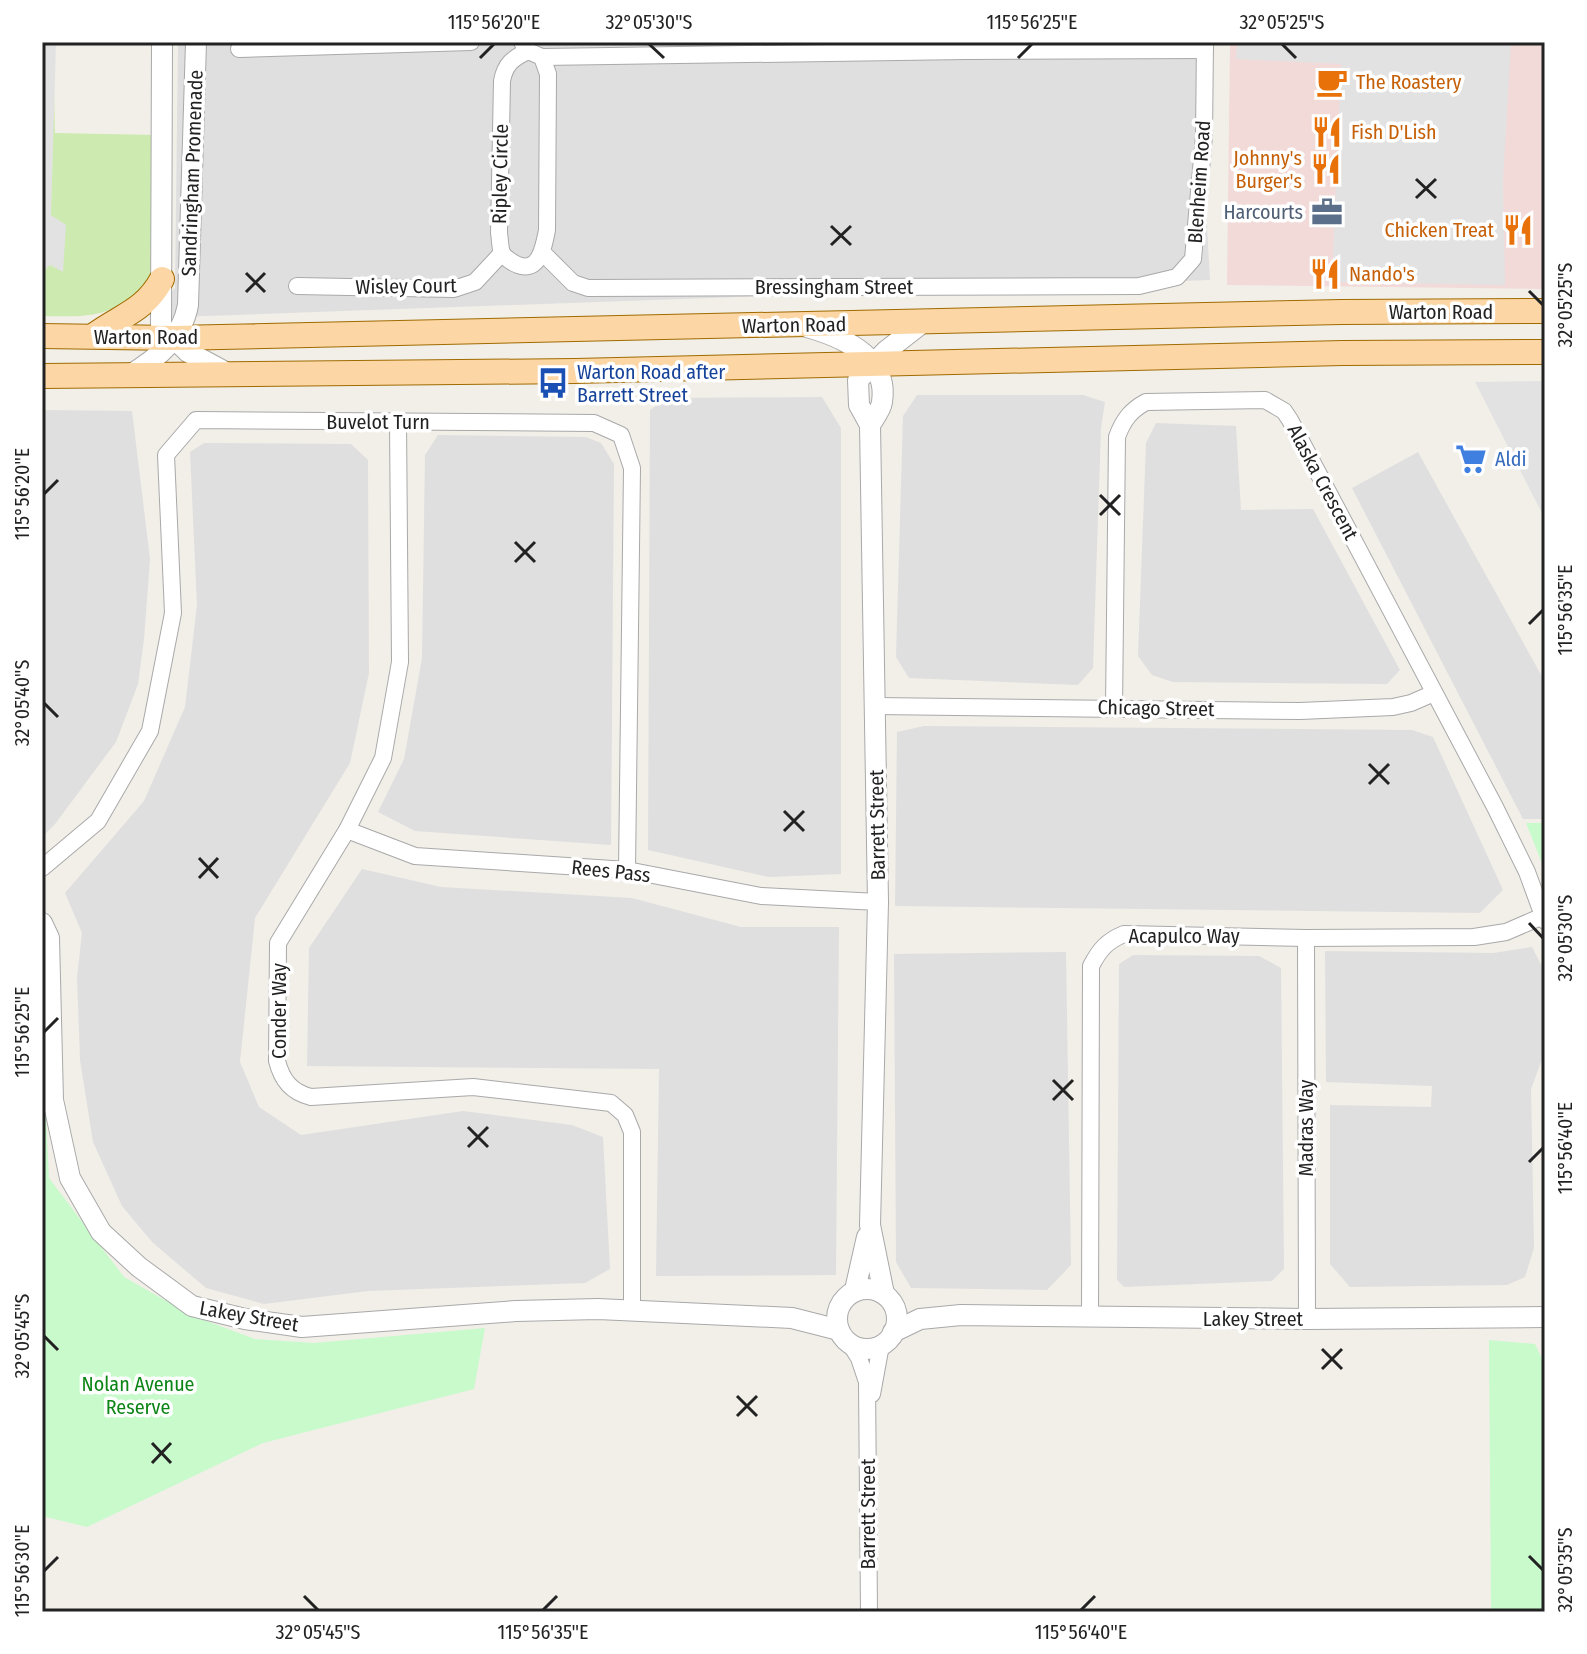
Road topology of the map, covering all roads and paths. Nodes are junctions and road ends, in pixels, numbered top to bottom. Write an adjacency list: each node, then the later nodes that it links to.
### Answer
1 (162, 42): 11 (street, Sandringham Promenade)
2 (196, 42): 19 (street, Sandringham Promenade)
3 (471, 42): 7 (street)
4 (966, 46): 5 (street); 6 (street)
5 (1205, 46): 13 (street, Blenheim Road)
6 (731, 48): 8 (street)
7 (239, 49)
8 (531, 50): 9 (street, Ripley Circle); 10 (street)
9 (502, 253): 10 (street, Ripley Circle); 12 (street, Wisley Court)
10 (543, 253): 13 (street, Bressingham Street)
11 (162, 279): 18 (main road); 19 (street, Sandringham Promenade)
12 (297, 286)
13 (1139, 286)
14 (1545, 311): 15 (main road, Warton Road)
15 (922, 323): 16 (main road, Warton Road); 21 (street, Barrett Street)
16 (799, 325): 19 (main road, Warton Road); 21 (street)
17 (42, 336): 18 (main road, Warton Road)
18 (93, 336): 19 (main road, Warton Road)
19 (174, 338): 22 (street); 23 (street)
20 (1545, 352): 21 (main road, Warton Road)
21 (874, 364): 22 (main road, Warton Road); 27 (street, Barrett Street)
22 (229, 374): 23 (main road, Warton Road)
23 (130, 375): 24 (main road, Warton Road)
24 (42, 376)
25 (398, 422): 29 (street, Conder Way); 30 (street, Buvelot Turn); 31 (street, Buvelot Turn)
26 (1434, 693): 28 (street, Chicago Street); 28 (street, Alaska Crescent); 33 (street, Alaska Crescent)
27 (876, 706): 28 (street, Chicago Street); 32 (street, Barrett Street)
28 (1114, 708)
29 (347, 830): 31 (street, Rees Pass); 39 (street, Conder Way)
30 (42, 868)
31 (627, 870): 32 (street, Rees Pass)
32 (878, 902): 36 (street, Barrett Street)
33 (1544, 919): 35 (street, Acapulco Way)
34 (42, 923): 39 (street, Lakey Street)
35 (1306, 938): 43 (street, Acapulco Way); 44 (street, Madras Way)
36 (870, 1225): 37 (street, Barrett Street); 38 (street, Barrett Street)
37 (849, 1295): 38 (street, Lakey Street); 42 (street, Lakey Street); 45 (street)
38 (887, 1297): 40 (street, Lakey Street); 46 (street)
39 (632, 1309): 42 (street, Lakey Street)
40 (961, 1315): 43 (street, Lakey Street); 46 (street, Lakey Street)
41 (1545, 1317): 44 (street, Lakey Street)
42 (792, 1318): 45 (street, Lakey Street)
43 (1090, 1318): 44 (street, Lakey Street)
44 (1307, 1319)
45 (844, 1336): 46 (street, Lakey Street); 47 (street, Barrett Street)
46 (887, 1339): 47 (street, Barrett Street)
47 (868, 1415): 48 (street, Barrett Street)
48 (869, 1612)

